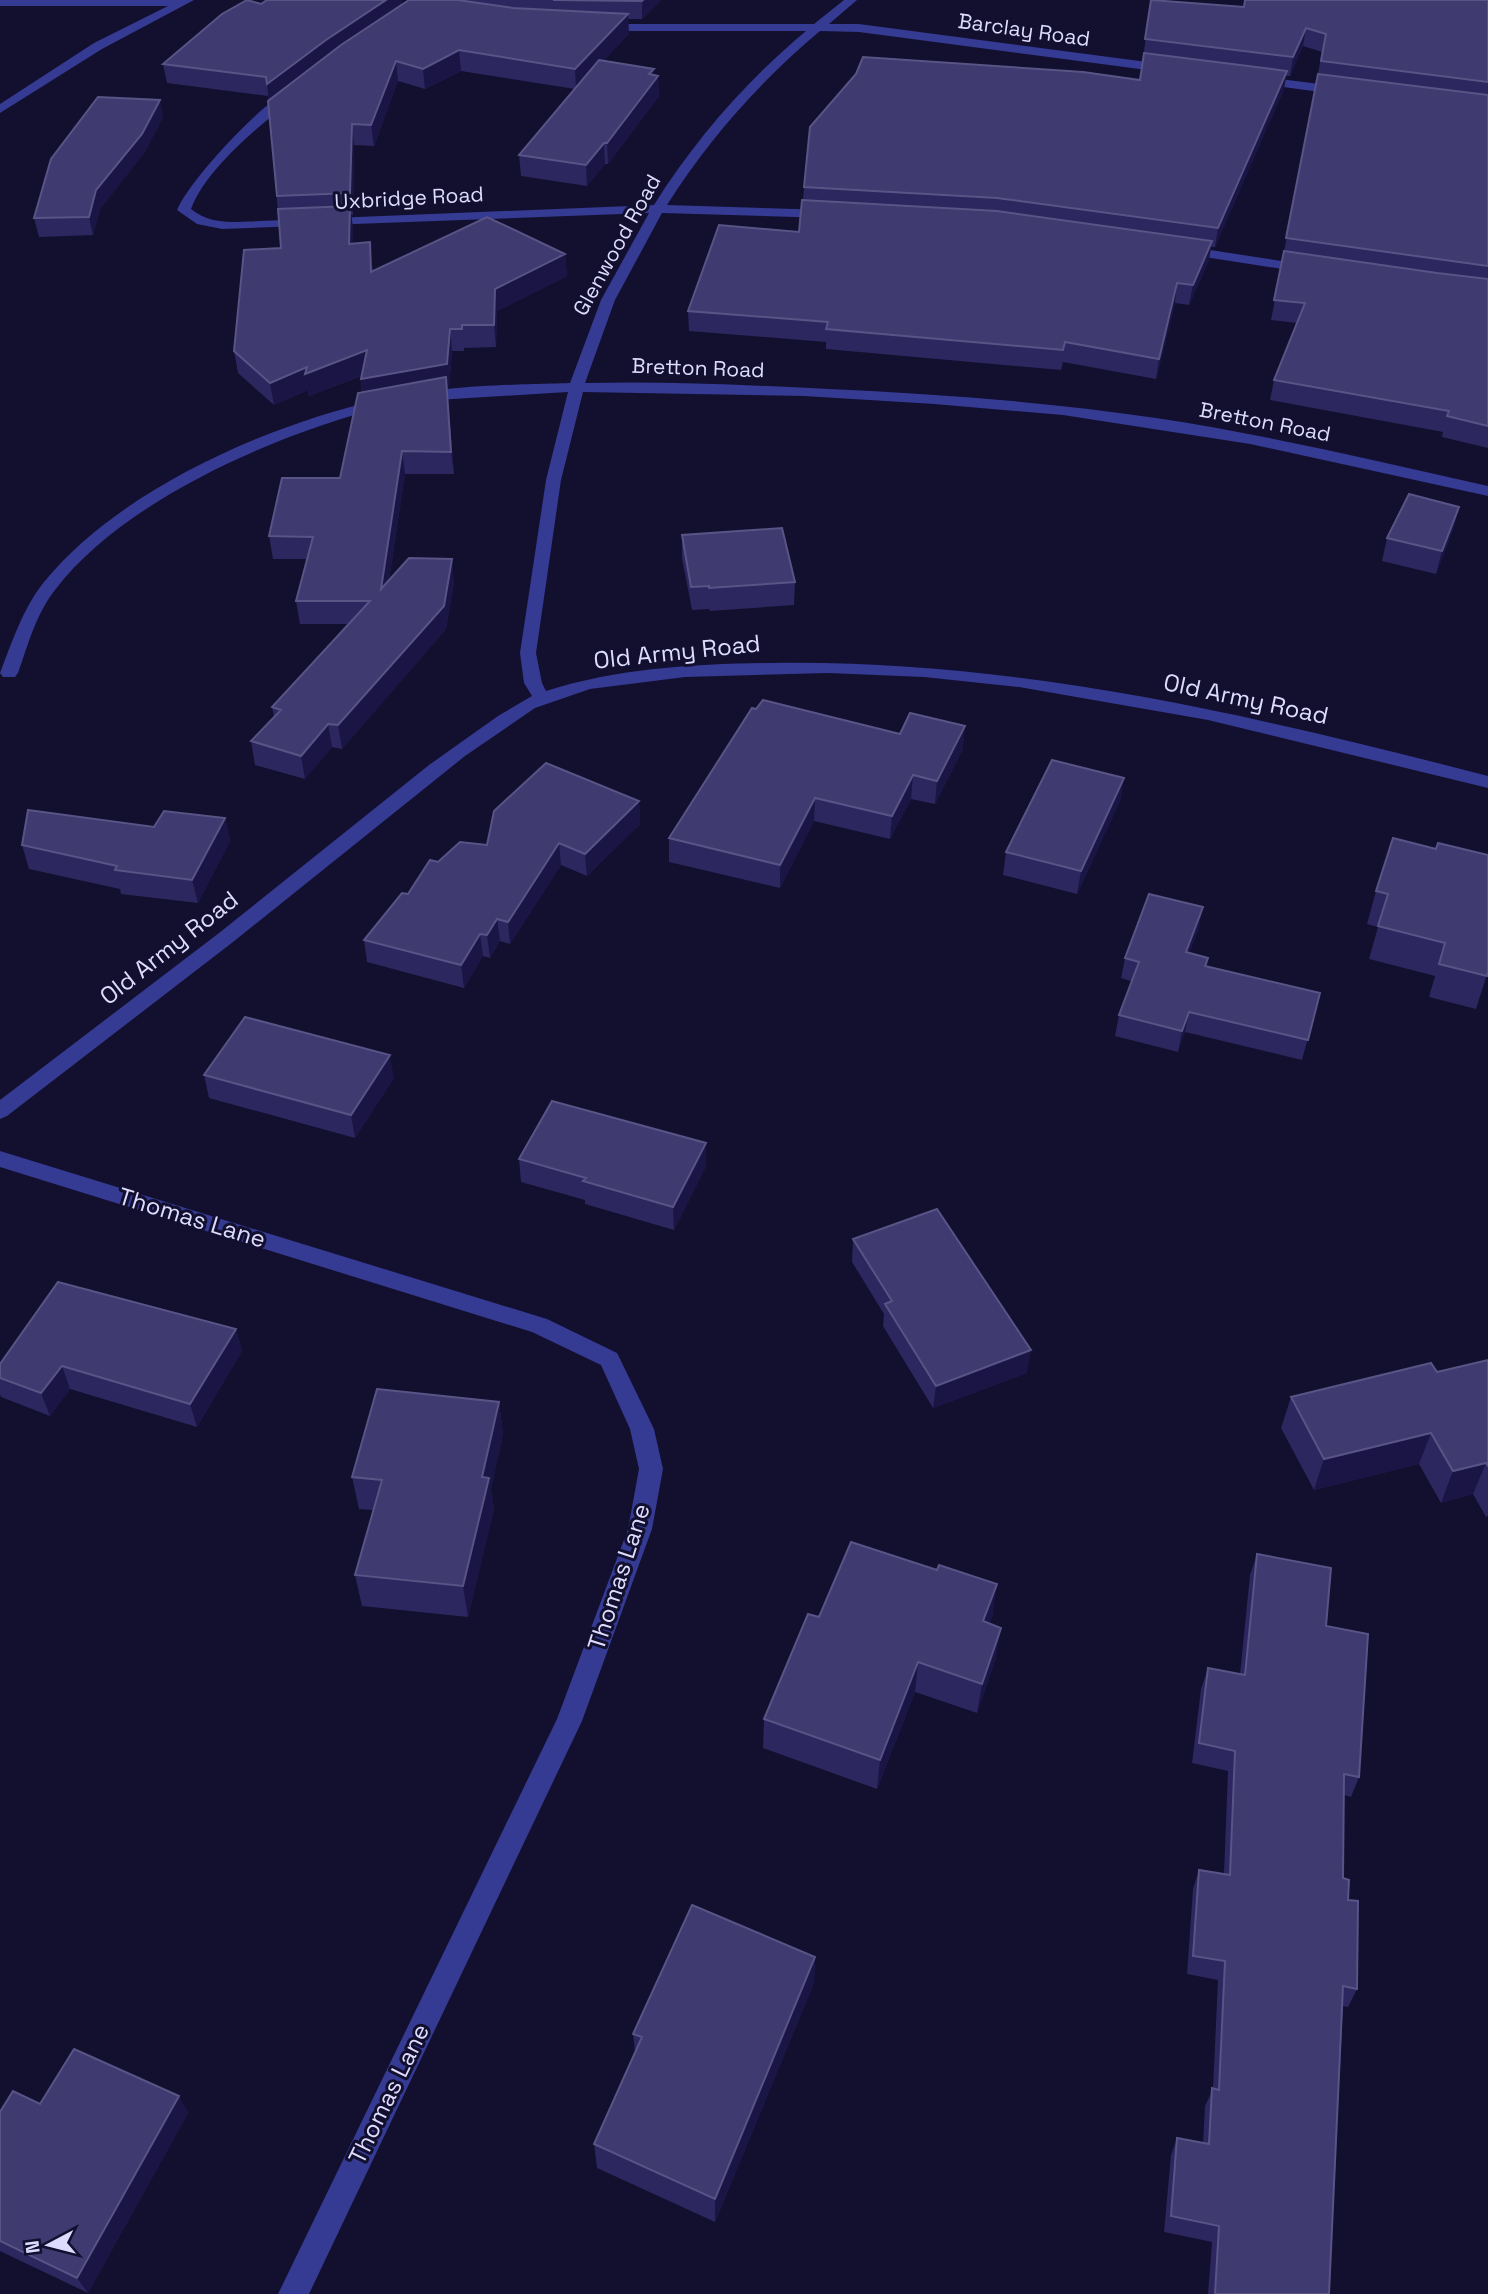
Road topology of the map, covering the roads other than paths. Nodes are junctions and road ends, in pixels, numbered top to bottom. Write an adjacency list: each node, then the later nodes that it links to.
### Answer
1 (851, 0): 5 (street, Glenwood Road)
2 (185, 1): 3 (street); 10 (street)
3 (0, 3)
4 (589, 27): 5 (street, Barclay Road)
5 (816, 27): 6 (street, Barclay Road); 11 (street, Glenwood Road)
6 (1178, 70)
7 (1245, 79): 9 (street)
8 (305, 84): 11 (street, Uxbridge Road)
9 (1351, 92)
10 (0, 108)
11 (658, 209): 12 (street); 15 (street, Glenwood Road)
12 (843, 214)
13 (1163, 247): 14 (street)
14 (1320, 271)
15 (575, 387): 16 (street, Bretton Road); 17 (street, Bretton Road); 18 (street, Glenwood Road)
16 (1488, 491)
17 (9, 673)
18 (542, 698): 19 (street, Old Army Road); 20 (street, Old Army Road)
19 (1488, 782)
20 (0, 1111)
21 (0, 1159): 22 (street, Thomas Lane)
22 (293, 2294)

